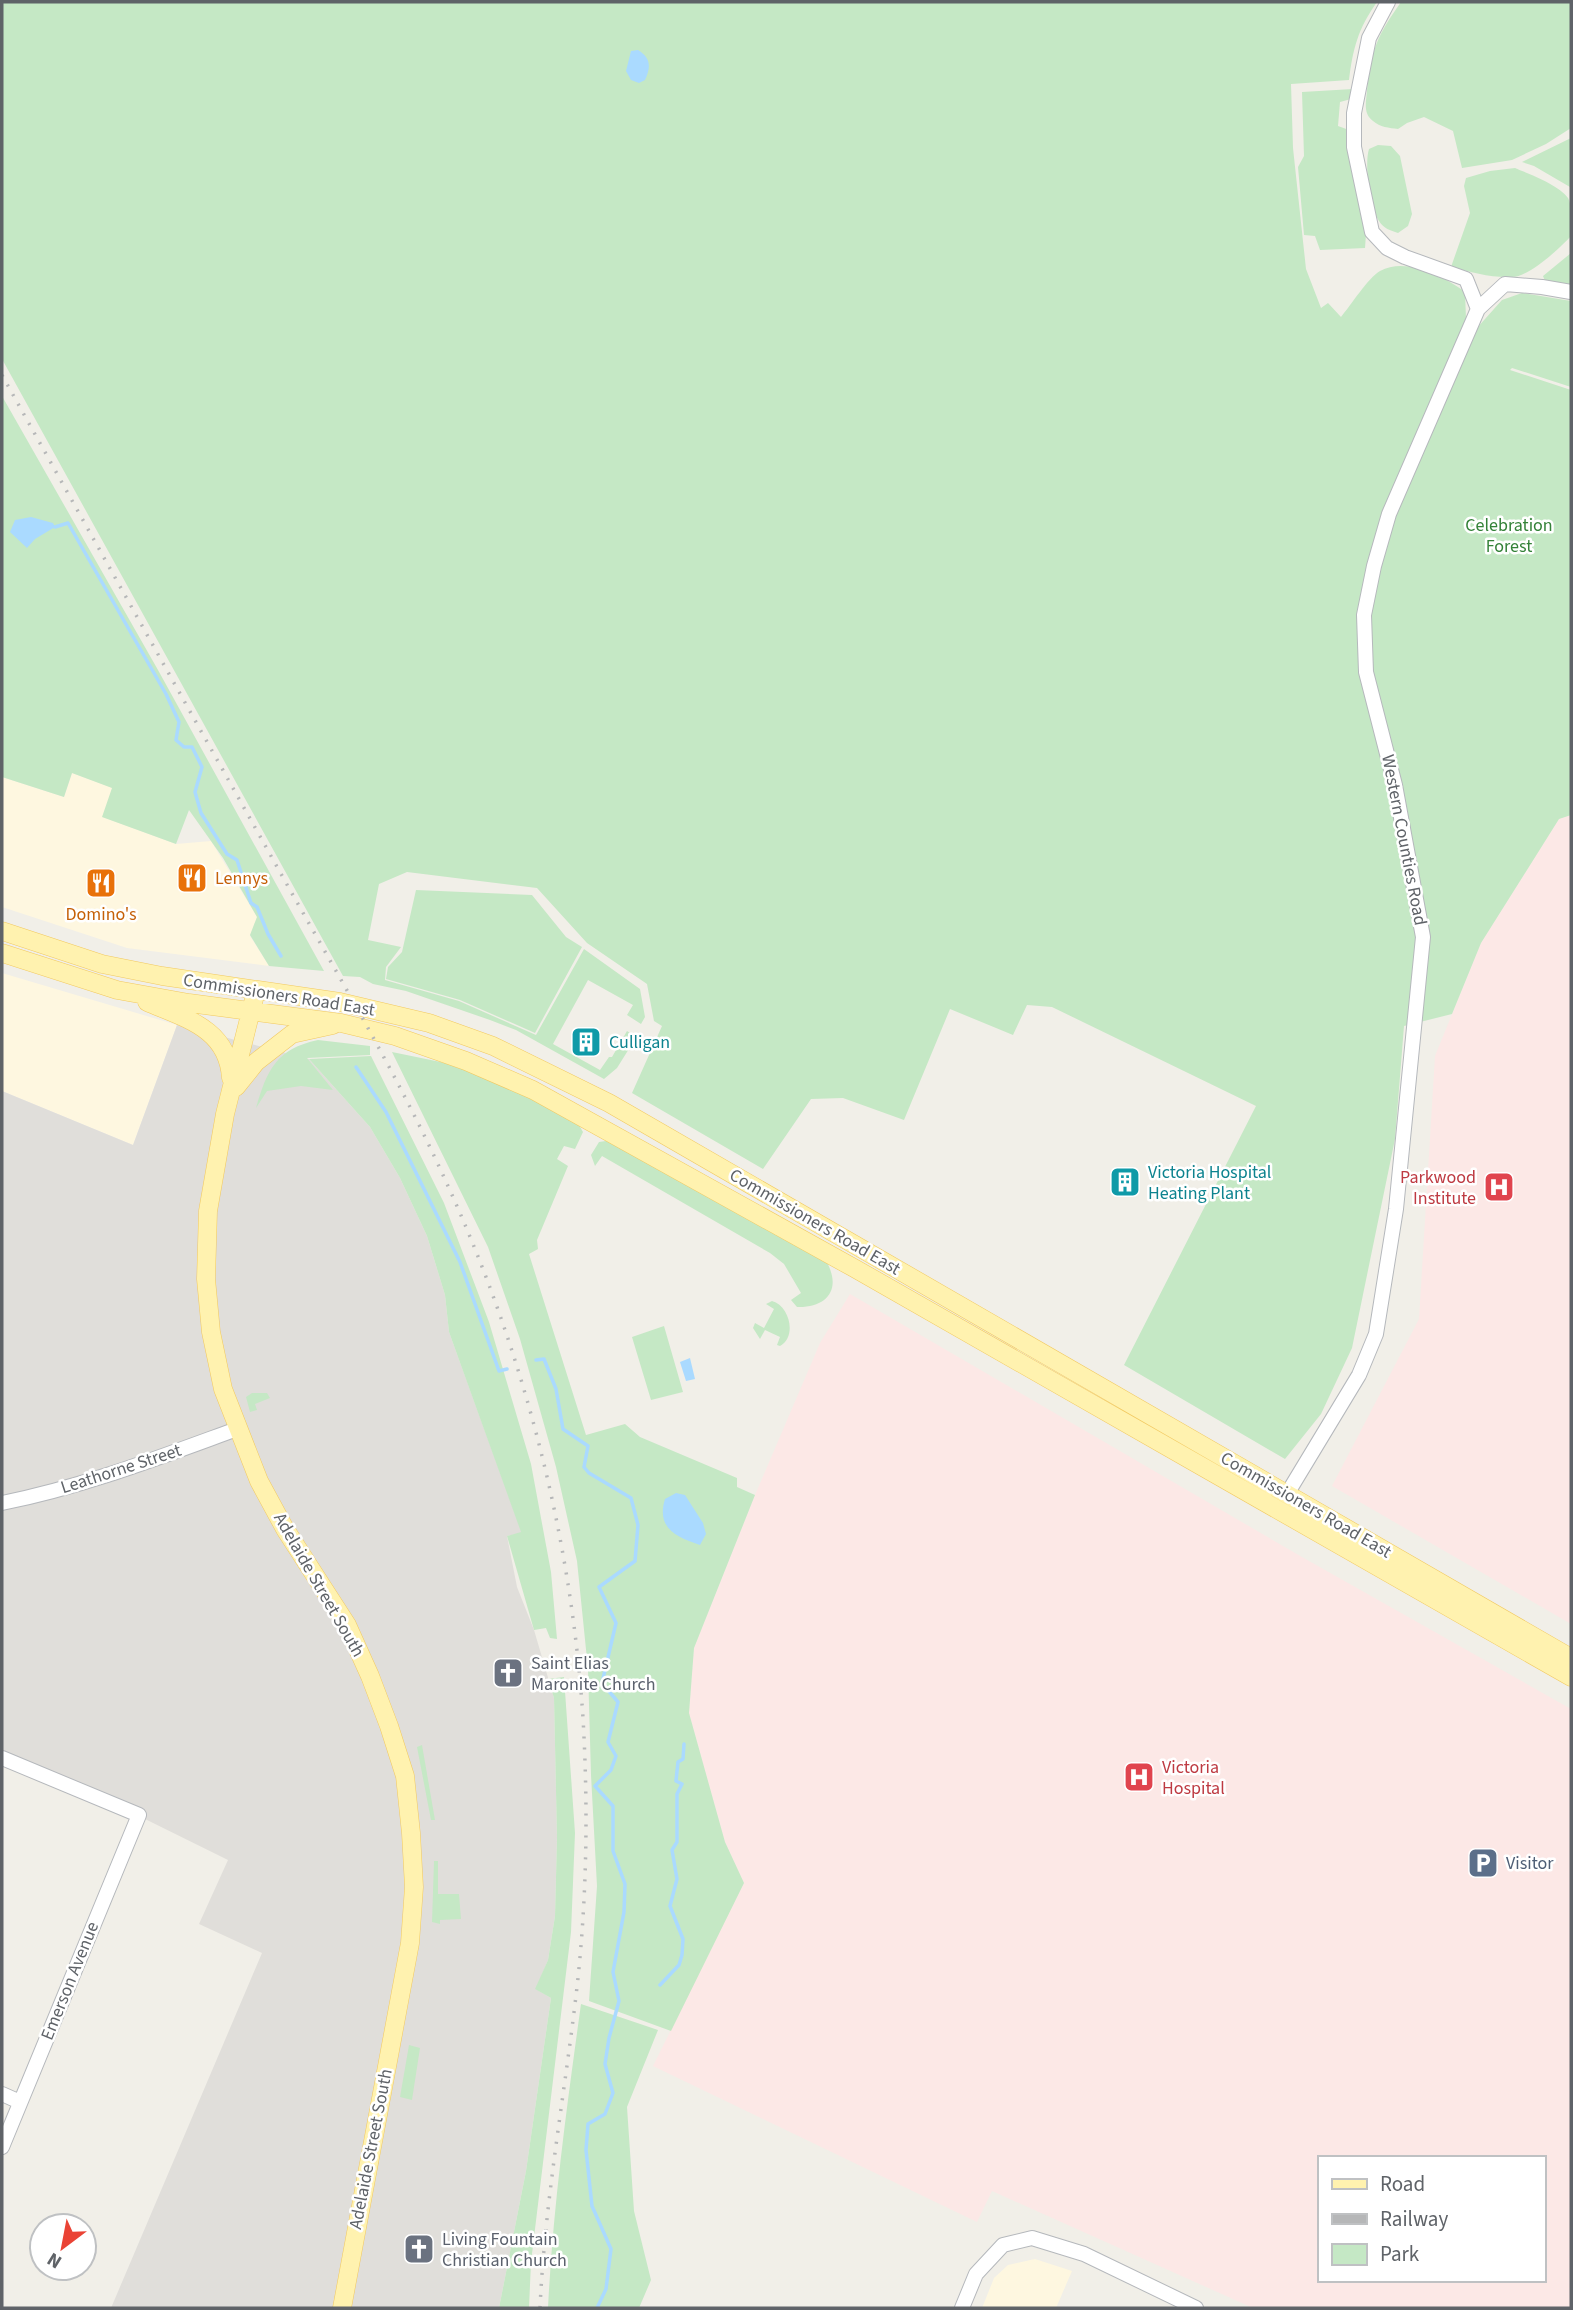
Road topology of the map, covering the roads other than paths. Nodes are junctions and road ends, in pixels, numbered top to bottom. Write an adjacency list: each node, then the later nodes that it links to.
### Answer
1 (1388, 2): 3 (street)
2 (1571, 292): 3 (street, Western Counties Road)
3 (1478, 309): 12 (street, Western Counties Road)
4 (2, 931): 7 (main road, Commissioners Road East)
5 (2, 953): 6 (main road, Commissioners Road East)
6 (117, 990): 8 (main road, Commissioners Road East); 10 (main road)
7 (255, 991): 8 (main road, Adelaide Street South); 12 (main road, Commissioners Road East)
8 (252, 1010): 9 (main road, Commissioners Road East); 10 (main road, Adelaide Street South)
9 (341, 1023): 10 (main road); 15 (main road, Commissioners Road East)
10 (232, 1092): 11 (main road, Adelaide Street South)
11 (237, 1429): 13 (street, Leathorne Street); 20 (main road, Adelaide Street South)
12 (1287, 1494): 14 (main road, Commissioners Road East)
13 (2, 1503)
14 (1571, 1658)
15 (1571, 1677)
16 (2, 1758): 18 (street, Emerson Avenue)
17 (2, 2094): 18 (street)
18 (20, 2102): 19 (street, Emerson Avenue)
19 (2, 2147)
20 (342, 2308)
21 (961, 2308): 22 (street)
22 (1196, 2308)

